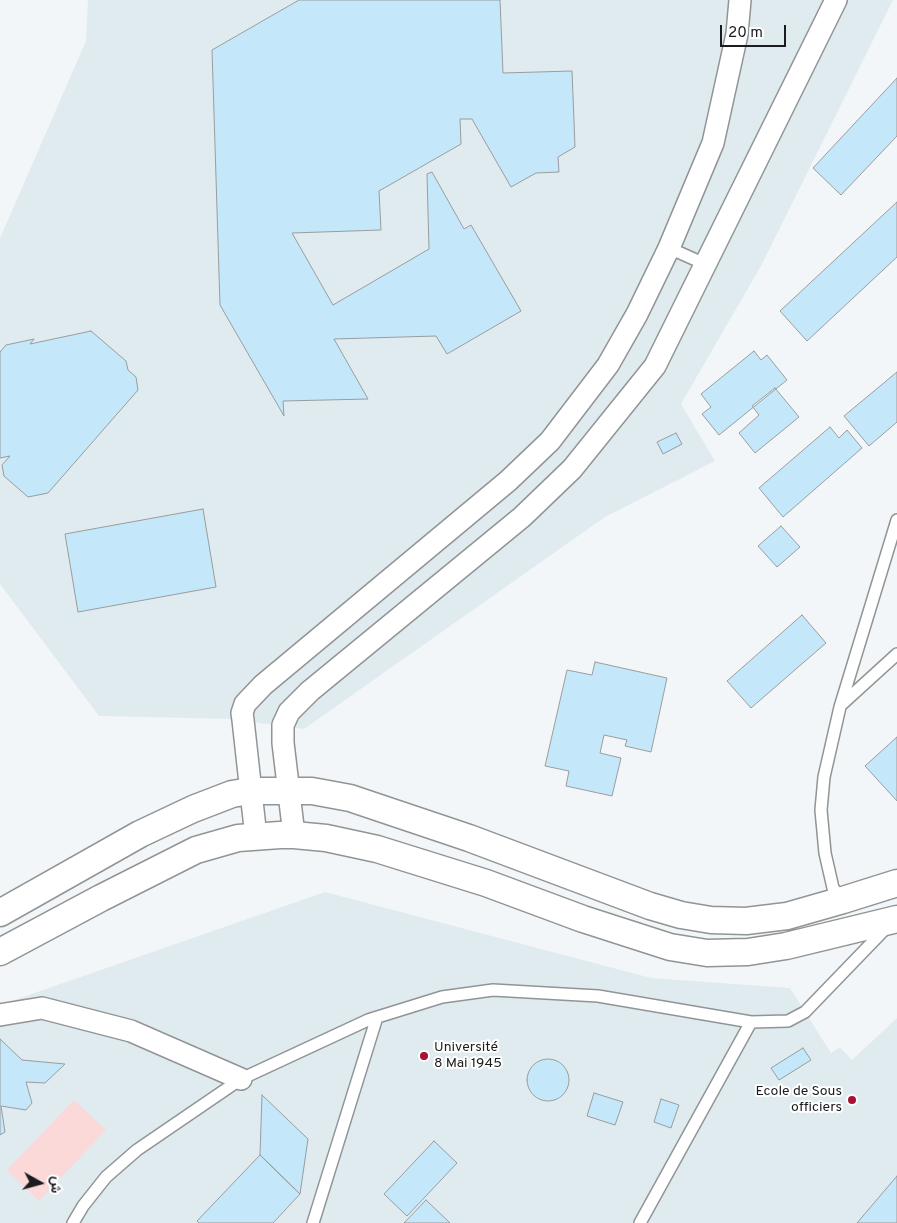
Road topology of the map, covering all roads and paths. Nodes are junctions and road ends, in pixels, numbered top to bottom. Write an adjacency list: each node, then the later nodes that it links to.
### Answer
1 (740, 0): 3 (street)
2 (836, 0): 4 (street)
3 (669, 248): 4 (lane); 8 (street)
4 (705, 264): 9 (street)
5 (897, 520): 7 (lane)
6 (897, 654): 7 (lane)
7 (840, 706): 13 (lane)
8 (250, 790): 9 (street); 11 (street); 14 (street)
9 (289, 790): 10 (street); 13 (street)
10 (294, 835): 11 (street); 15 (street)
11 (256, 837): 16 (street)
12 (897, 883): 13 (street)
13 (843, 900)
14 (0, 913)
15 (895, 920): 19 (lane)
16 (0, 952)
17 (0, 1016): 20 (street)
18 (377, 1017): 19 (lane); 20 (lane); 22 (lane)
19 (751, 1022): 23 (lane)
20 (241, 1079): 21 (lane)
21 (73, 1223)
22 (313, 1223)
23 (640, 1223)

